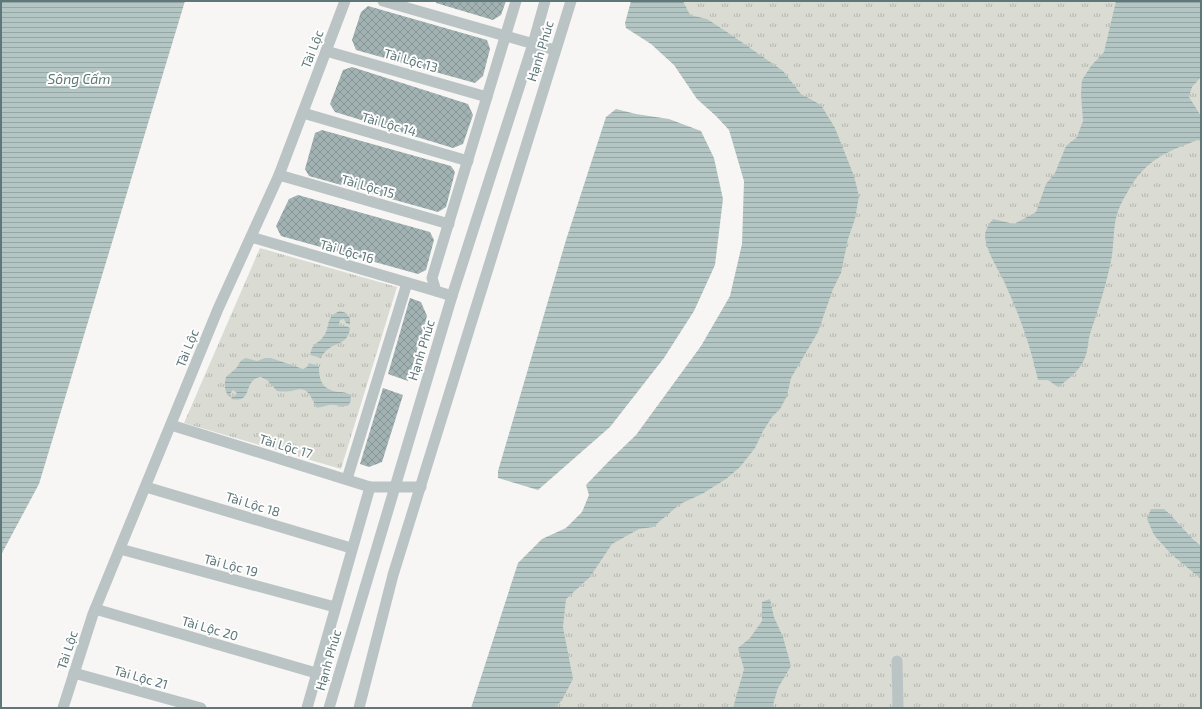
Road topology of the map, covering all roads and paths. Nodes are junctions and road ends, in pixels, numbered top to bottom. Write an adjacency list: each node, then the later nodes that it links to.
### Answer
1 (345, 1): 9 (street, Tài Lộc)
2 (383, 1): 6 (street)
3 (516, 1): 6 (street)
4 (545, 1): 7 (street, Hạnh Phúc)
5 (571, 1): 8 (street, Hạnh Phúc)
6 (506, 36): 7 (street); 10 (street)
7 (533, 44): 8 (street); 18 (street, Hạnh Phúc)
8 (555, 50): 24 (street, Hạnh Phúc)
9 (326, 51): 10 (street, Tài Lộc 13); 11 (street, Tài Lộc)
10 (487, 97): 12 (street)
11 (303, 113): 12 (street, Tài Lộc 14); 13 (street, Tài Lộc)
12 (468, 161): 14 (street)
13 (279, 175): 14 (street, Tài Lộc 15); 15 (street, Tài Lộc)
14 (449, 224): 17 (street)
15 (251, 237): 16 (street, Tài Lộc 16); 19 (street, Tài Lộc)
16 (407, 283): 17 (street, Tài Lộc 16); 20 (street)
17 (436, 291): 18 (street, Tài Lộc 16)
18 (452, 296): 23 (street, Hạnh Phúc)
19 (170, 425): 20 (street, Tài Lộc 17); 21 (street, Tài Lộc)
20 (347, 480): 22 (street, Tài Lộc 17)
21 (146, 487): 25 (street, Tài Lộc 18); 26 (street, Tài Lộc)
22 (370, 487): 23 (street, Tài Lộc 17); 25 (street)
23 (395, 487): 24 (street, Tài Lộc 17); 35 (street, Hạnh Phúc)
24 (421, 487): 36 (street, Hạnh Phúc)
25 (351, 548): 27 (street)
26 (120, 550): 27 (street, Tài Lộc 19); 28 (street, Tài Lộc)
27 (335, 607): 31 (street)
28 (95, 609): 30 (street, Tài Lộc); 31 (street, Tài Lộc 20)
29 (897, 662): 37 (street)
30 (74, 672): 32 (street, Tài Lộc); 33 (street, Tài Lộc 21)
31 (316, 673): 34 (street)
32 (63, 708)
33 (201, 708)
34 (306, 708)
35 (329, 708)
36 (359, 708)
37 (898, 708)

